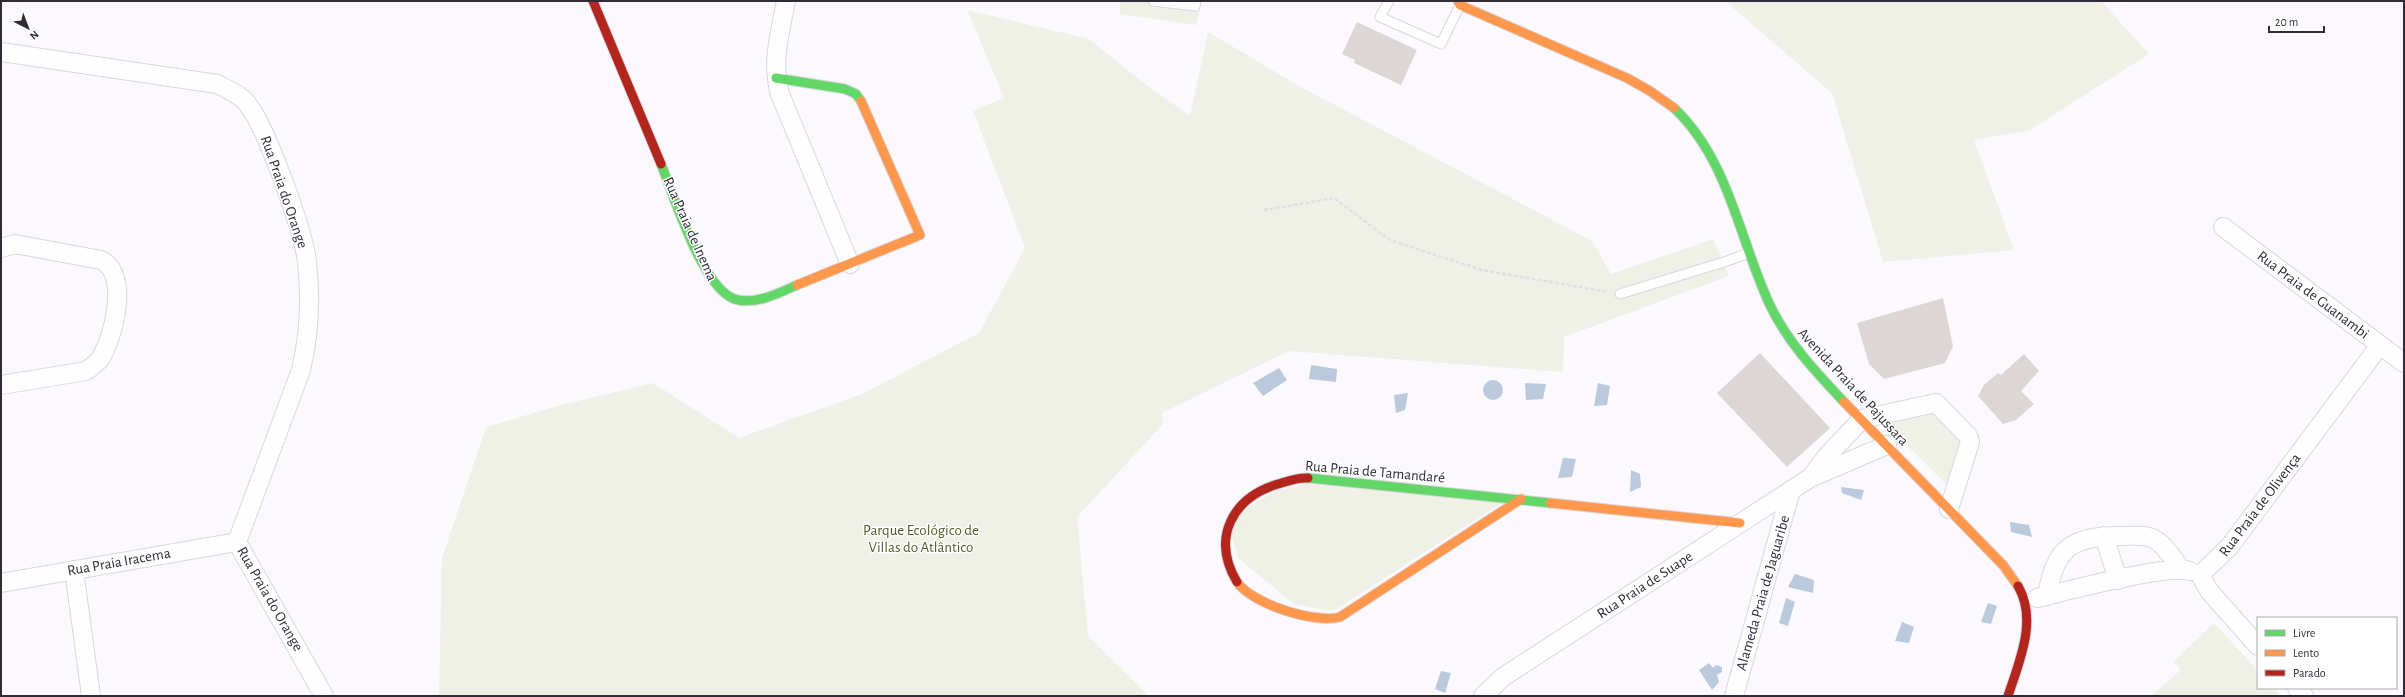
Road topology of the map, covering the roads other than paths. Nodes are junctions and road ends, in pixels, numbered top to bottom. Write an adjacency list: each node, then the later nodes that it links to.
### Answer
1 (593, 1): 14 (street, Rua Praia de Inema)
2 (786, 1): 10 (street)
3 (1153, 1): 4 (lane)
4 (1196, 1)
5 (1389, 1): 6 (lane)
6 (1459, 3): 8 (street, Avenida Praia de Pajussara)
7 (1507, 15): 8 (street, Avenida Praia de Pajussara)
8 (1538, 38): 13 (street, Avenida Praia de Pajussara)
9 (1, 52): 27 (street, Rua Praia do Orange)
10 (776, 78): 14 (street); 14 (street, Rua Praia de Inema)
11 (2223, 227): 16 (street, Rua Praia de Guanambi)
12 (1, 248): 18 (street)
13 (1749, 253): 15 (lane); 19 (street, Avenida Praia de Pajussara)
14 (850, 264)
15 (1620, 294)
16 (2380, 345): 17 (street, Rua Praia de Guanambi); 30 (street, Rua Praia de Olivença)
17 (2404, 363)
18 (1, 385)
19 (1862, 419): 20 (street, Avenida Praia de Pajussara); 21 (street, Rua Praia de Suape); 24 (street)
20 (1887, 445): 21 (street, Rua Praia de Suape); 24 (street, Avenida Praia de Pajussara)
21 (1810, 478): 22 (street, Rua Praia de Suape)
22 (1791, 490): 25 (street, Rua Praia de Suape); 39 (street, Alameda Praia de Jaguaribe)
23 (1521, 499): 23 (street, Rua Praia de Tamandaré); 25 (street, Rua Praia de Tamandaré)
24 (1949, 510): 34 (street, Avenida Praia de Pajussara)
25 (1740, 523): 38 (street, Rua Praia de Suape)
26 (2104, 536): 28 (street); 31 (street); 33 (street)
27 (236, 542): 29 (street, Rua Praia Iracema); 37 (street, Rua Praia do Orange)
28 (2180, 568): 30 (street); 31 (street)
29 (74, 570): 32 (street, Rua Praia Iracema); 36 (street)
30 (2200, 575): 35 (street)
31 (2118, 580): 33 (street)
32 (1, 583)
33 (2047, 596): 34 (street)
34 (2025, 601): 40 (street, Avenida Praia de Pajussara)
35 (2257, 645)
36 (91, 696)
37 (324, 696)
38 (1483, 696)
39 (1734, 696)
40 (2008, 696)

